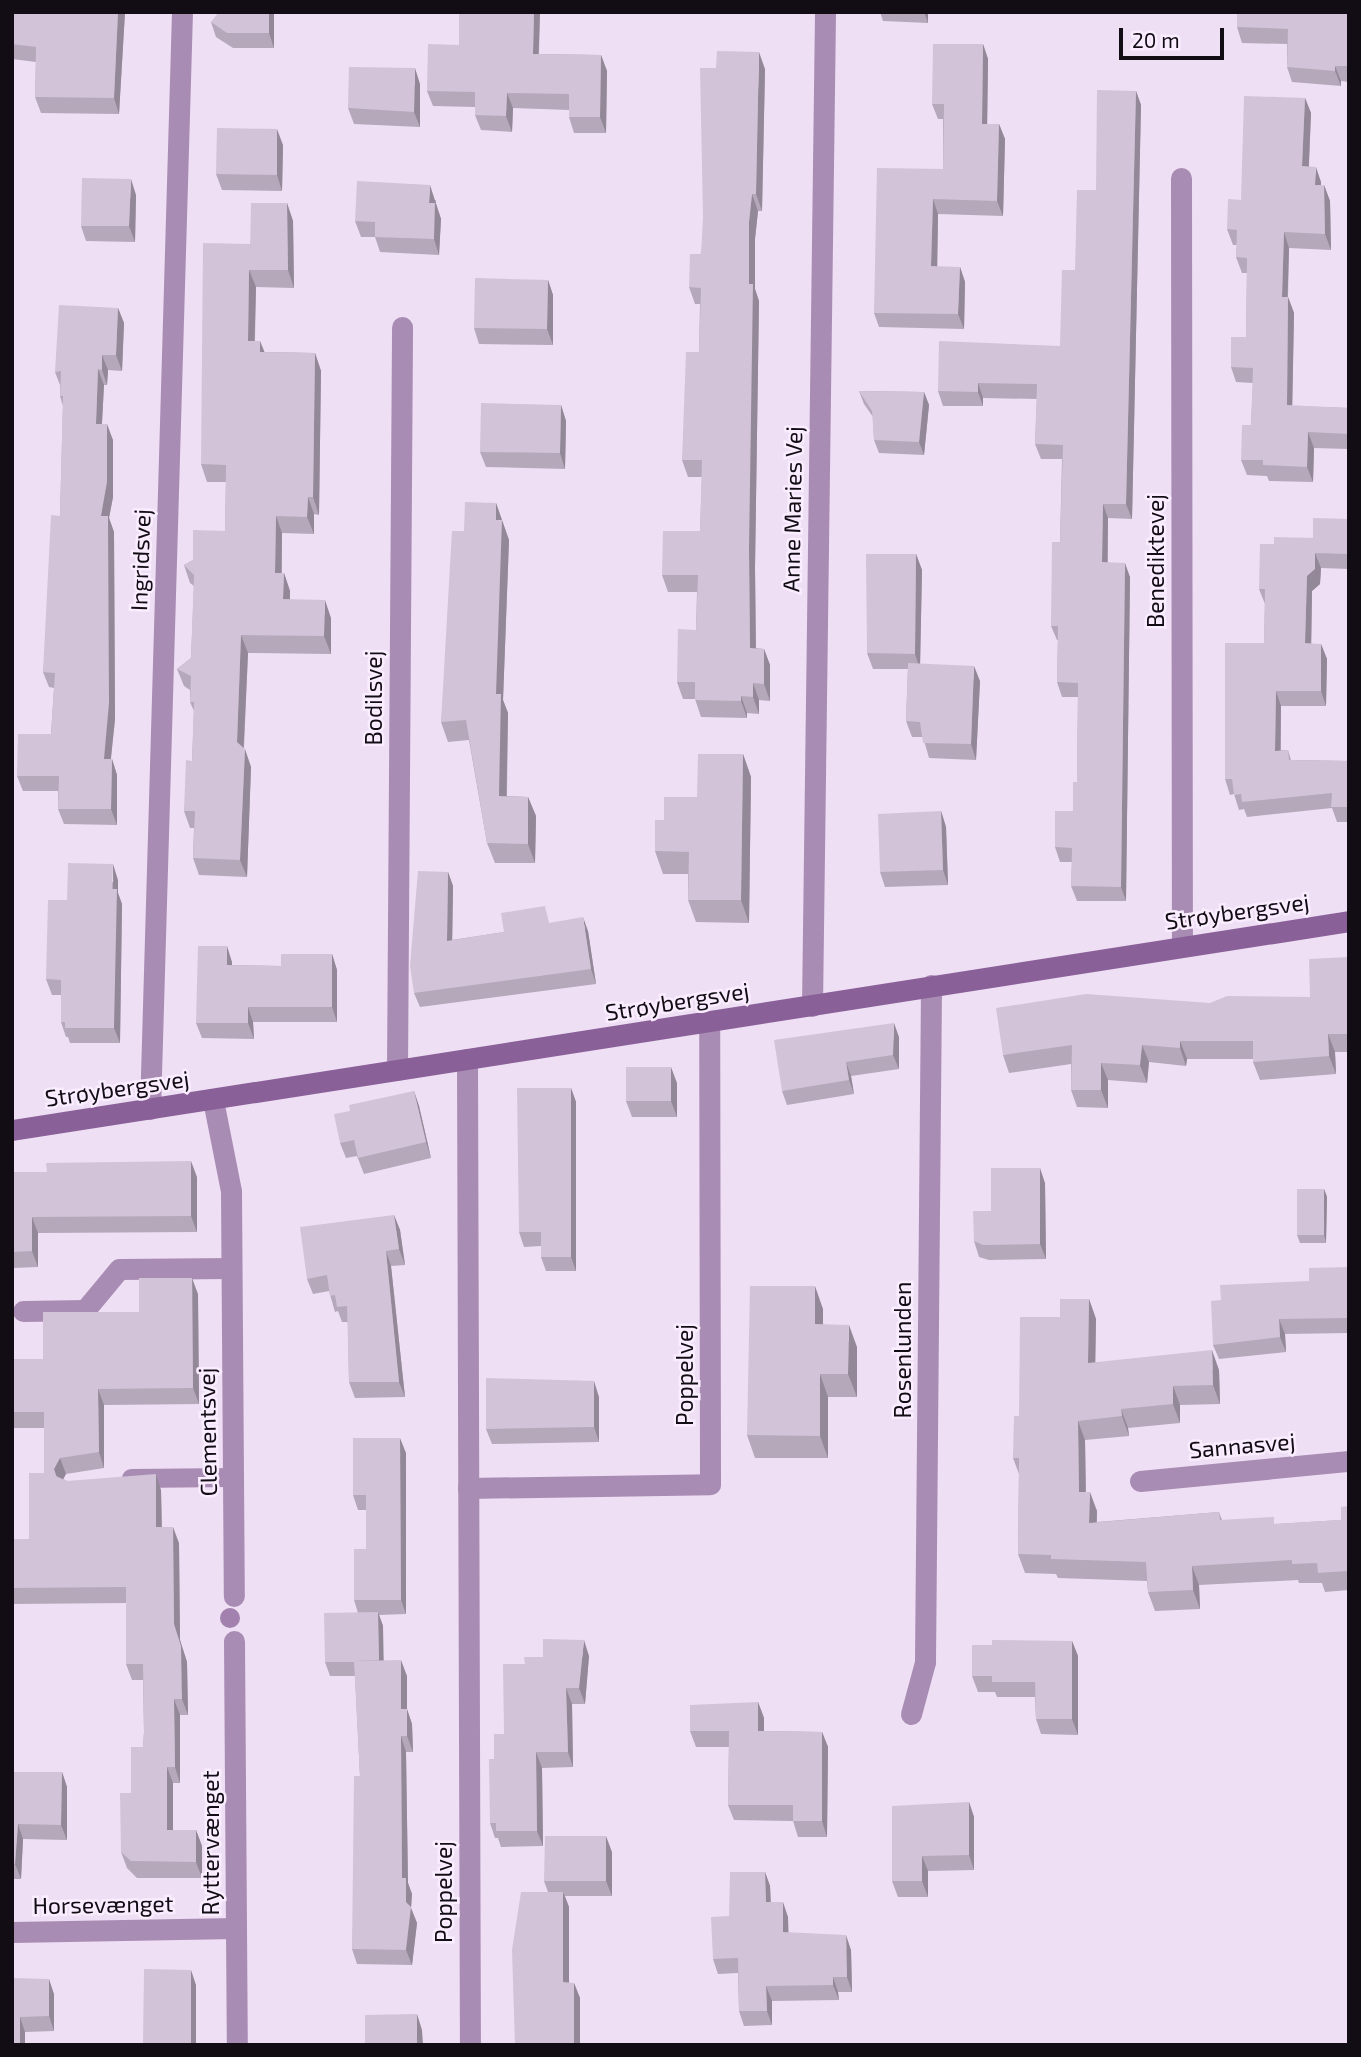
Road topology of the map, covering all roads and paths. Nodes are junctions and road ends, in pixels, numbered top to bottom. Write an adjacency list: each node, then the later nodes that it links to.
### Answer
1 (182, 12): 13 (street, Ingridsvej)
2 (825, 12): 8 (street, Anne Maries Vej)
3 (1181, 178): 6 (street, Benediktevej)
4 (402, 327): 11 (street, Bodilsvej)
5 (1349, 921): 6 (street, Strøybergsvej)
6 (1182, 945): 7 (street, Strøybergsvej)
7 (931, 985): 8 (street, Strøybergsvej); 24 (street, Rosenlunden)
8 (811, 1006): 9 (street, Strøybergsvej)
9 (709, 1023): 10 (street, Strøybergsvej); 21 (street, Poppelvej)
10 (467, 1059): 11 (street, Strøybergsvej); 21 (street, Poppelvej)
11 (397, 1070): 12 (street, Strøybergsvej)
12 (214, 1100): 13 (street, Strøybergsvej); 15 (street, Clementsvej)
13 (150, 1109): 14 (street, Strøybergsvej)
14 (12, 1130)
15 (231, 1268): 16 (street); 18 (street, Clementsvej)
16 (23, 1311)
17 (1349, 1461): 20 (street, Sannasvej)
18 (234, 1477): 19 (lane); 22 (street, Clementsvej)
19 (111, 1478)
20 (1140, 1481)
21 (468, 1488): 28 (street, Poppelvej)
22 (234, 1596)
23 (234, 1641): 25 (street, Ryttervænget)
24 (911, 1714)
25 (236, 1928): 26 (street, Horsevænget); 27 (street, Ryttervænget)
26 (12, 1932)
27 (237, 2045)
28 (470, 2045)

